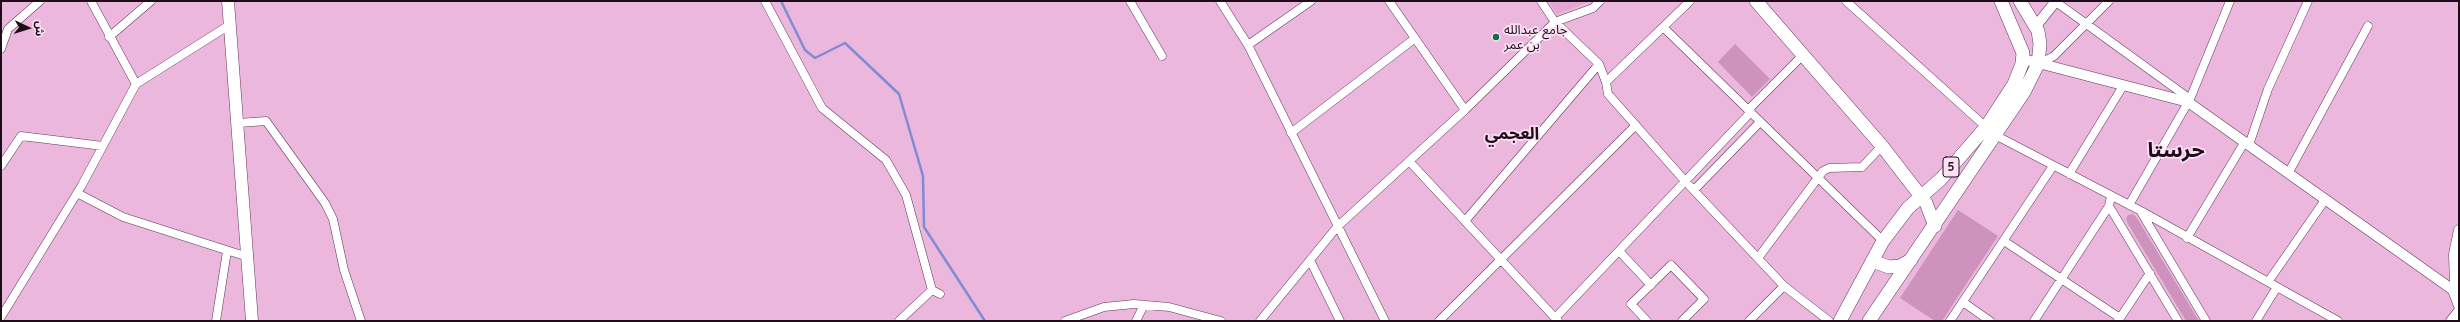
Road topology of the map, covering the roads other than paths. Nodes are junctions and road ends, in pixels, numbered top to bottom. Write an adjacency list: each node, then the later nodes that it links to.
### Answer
1 (40, 1): 30 (street)
2 (91, 1): 27 (street)
3 (151, 1): 27 (street)
4 (228, 1): 23 (main road)
5 (765, 1): 86 (street)
6 (1130, 1): 31 (street)
7 (1220, 1): 29 (street)
8 (1312, 1): 29 (street)
9 (1389, 1): 28 (street)
10 (1541, 1): 21 (street)
11 (1600, 1): 21 (street)
12 (1690, 1): 24 (street)
13 (1756, 1): 32 (main road)
14 (1846, 1): 45 (street)
15 (2002, 1): 33 (main road)
16 (2020, 1): 25 (main road, 5)
17 (2056, 1): 22 (street); 25 (street)
18 (2109, 1): 22 (street)
19 (2230, 1): 39 (street)
20 (2308, 1): 47 (street)
21 (1555, 22): 34 (street); 40 (street)
22 (2087, 22): 35 (street); 39 (street)
23 (231, 24): 37 (street); 43 (main road)
24 (1663, 26): 36 (street); 41 (street)
25 (2036, 26): 35 (main road, 5)
26 (2368, 26): 53 (street)
27 (109, 38): 37 (street)
28 (1414, 39): 40 (street); 46 (street)
29 (1248, 45): 46 (street)
30 (1, 50)
31 (1162, 56)
32 (1802, 56): 41 (street); 49 (main road)
33 (2023, 59): 35 (street); 45 (main road, 5)
34 (1599, 64): 36 (street); 65 (street)
35 (2038, 64): 38 (street); 45 (main road, 5)
36 (1606, 82): 44 (street)
37 (136, 84): 48 (street)
38 (2123, 86): 39 (street); 54 (street)
39 (2189, 101): 47 (street); 62 (street)
40 (1465, 110): 50 (street)
41 (1749, 111): 42 (street); 56 (street)
42 (1760, 122): 55 (street); 57 (street)
43 (239, 123): 74 (main road); 99 (street)
44 (1636, 125): 56 (street); 76 (street)
45 (1991, 131): 52 (street); 59 (main road, 5); 66 (main road, 5)
46 (1291, 133): 67 (street)
47 (2247, 142): 53 (street); 61 (street); 69 (street)
48 (103, 146): 51 (street); 58 (street)
49 (1882, 146): 55 (street); 59 (main road)
50 (1409, 161): 65 (street); 67 (street)
51 (1, 166)
52 (2054, 166): 54 (street); 71 (street)
53 (2290, 170): 87 (street)
54 (2069, 174): 60 (street)
55 (1818, 178): 70 (street); 75 (street)
56 (1685, 181): 57 (street); 73 (street)
57 (1694, 190): 75 (street)
58 (77, 192): 72 (street); 93 (street)
59 (1921, 196): 66 (main road); 70 (main road, 5)
60 (2111, 196): 62 (street); 63 (street)
61 (2325, 200): 82 (street); 91 (street)
62 (2129, 205): 64 (street)
63 (2109, 206): 80 (street); 81 (street)
64 (2141, 211): 69 (street); 117 (street)
65 (1465, 221): 76 (street)
66 (1935, 226): 78 (main road, 5)
67 (1337, 227): 77 (street); 106 (street)
68 (2459, 230): 87 (street)
69 (2187, 238): 82 (street)
70 (1883, 241): 79 (main road, 5)
71 (2004, 241): 81 (street); 89 (street)
72 (228, 251): 74 (street); 97 (street)
73 (1619, 251): 83 (street); 94 (street)
74 (248, 257): 98 (main road)
75 (1758, 258): 84 (street)
76 (1501, 259): 94 (street); 107 (street)
77 (1310, 260): 104 (street); 105 (street)
78 (1911, 260): 79 (main road); 112 (main road, 5)
79 (1872, 261): 111 (main road, 5)
80 (2150, 273): 95 (street); 116 (street)
81 (2061, 279): 95 (street); 115 (street)
82 (2268, 282): 85 (street)
83 (1651, 285): 96 (street); 108 (street)
84 (1784, 286): 109 (street); 110 (street)
85 (2276, 287): 118 (street); 119 (street)
86 (932, 290): 88 (street); 100 (street)
87 (2457, 290)
88 (940, 294)
89 (1963, 302): 113 (street); 114 (street)
90 (1144, 305): 101 (street); 102 (street); 103 (street)
91 (2459, 306)
92 (2459, 311): 120 (street)
93 (1, 317)
94 (1557, 319)
95 (2119, 319)
96 (1685, 320)
97 (216, 321)
98 (252, 321)
99 (361, 321)
100 (899, 321)
101 (1065, 321)
102 (1136, 321)
103 (1220, 321)
104 (1260, 321)
105 (1340, 321)
106 (1385, 321)
107 (1439, 321)
108 (1647, 321)
109 (1749, 321)
110 (1829, 321)
111 (1840, 321)
112 (1869, 321)
113 (1950, 321)
114 (1990, 321)
115 (2034, 321)
116 (2178, 321)
117 (2206, 321)
118 (2256, 321)
119 (2338, 321)
120 (2451, 321)

